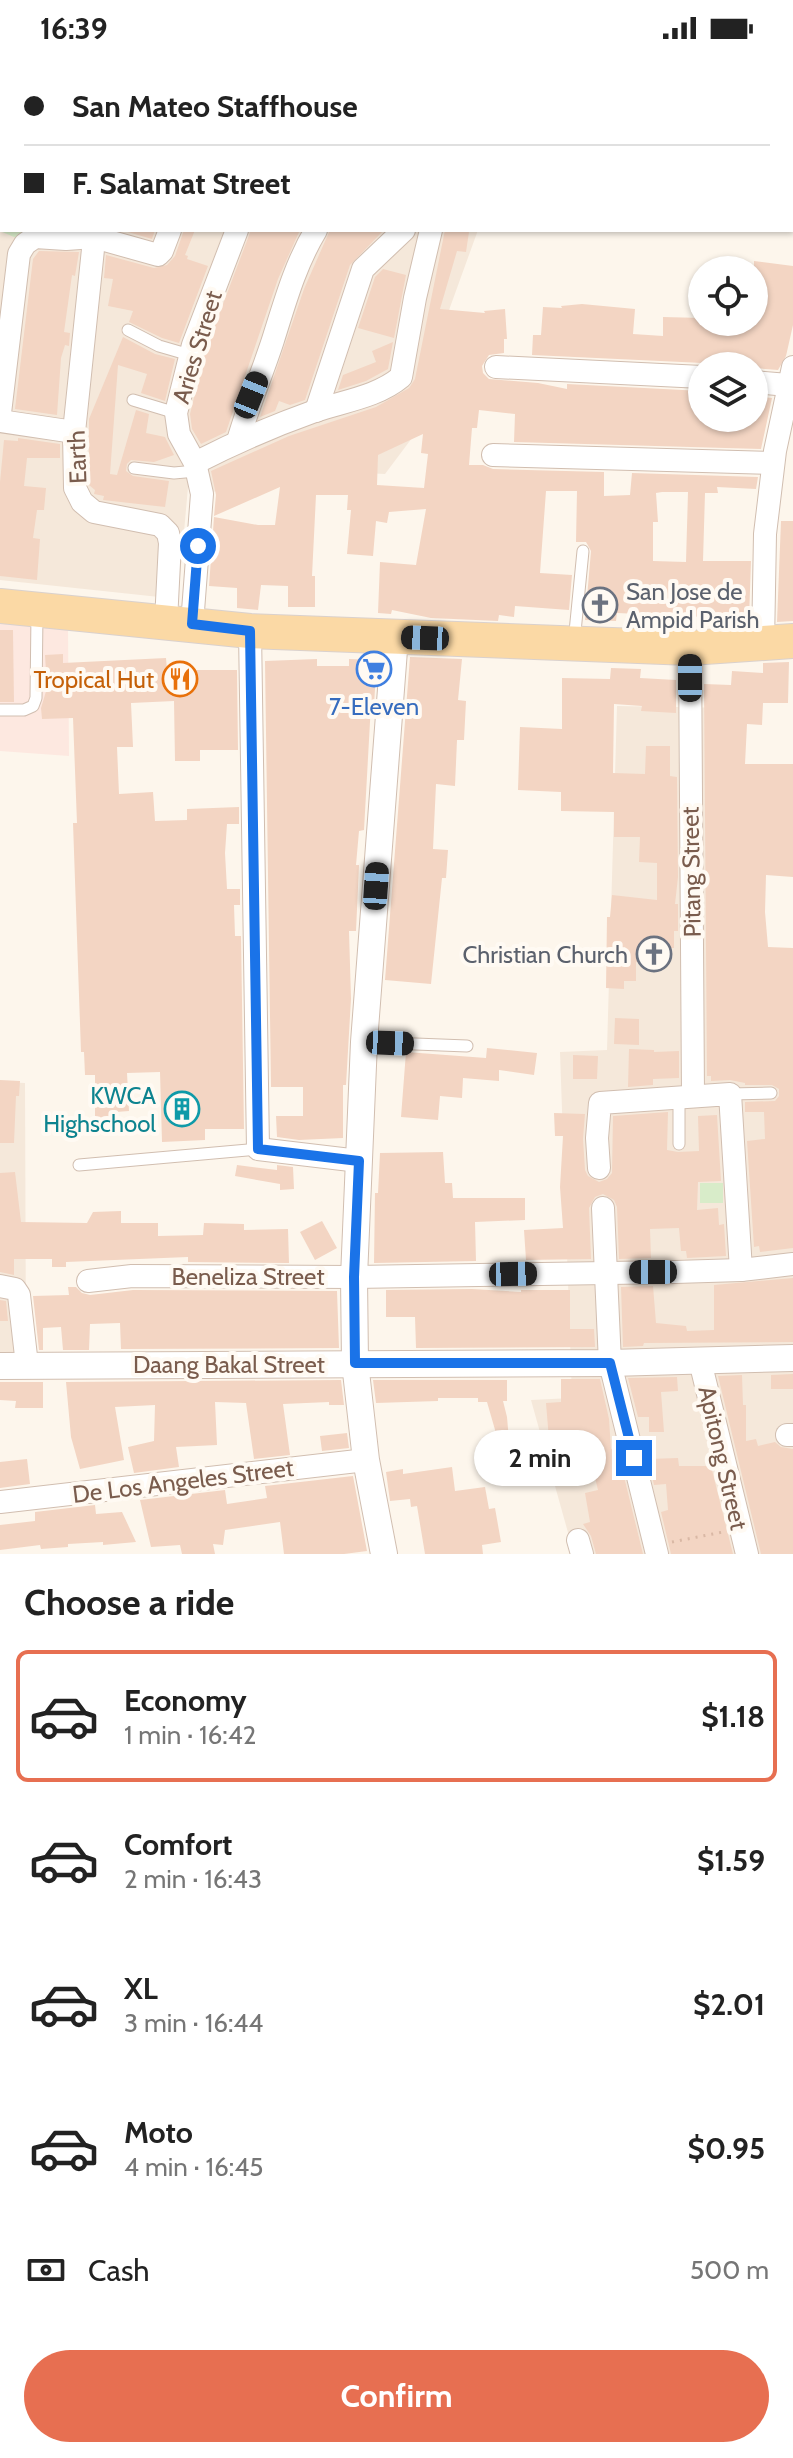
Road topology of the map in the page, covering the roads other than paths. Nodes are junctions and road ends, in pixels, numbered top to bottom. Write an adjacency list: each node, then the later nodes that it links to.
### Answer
1 (169, 232): 6 (street)
2 (236, 232): 9 (street, Aries Street)
3 (315, 232): 21 (street)
4 (402, 232): 16 (street)
5 (431, 232): 16 (street)
6 (95, 234): 7 (street); 20 (street, Earth)
7 (7, 298): 10 (street)
8 (128, 330): 9 (lane)
9 (190, 355): 18 (street, Aries Street)
10 (2, 356): 17 (street)
11 (496, 367): 12 (street)
12 (688, 376)
13 (791, 376): 14 (street); 23 (street)
14 (768, 380)
15 (133, 400): 18 (lane)
16 (316, 411): 21 (street)
17 (0, 413)
18 (176, 413): 24 (street, Aries Street)
19 (0, 421): 20 (street)
20 (74, 432): 29 (street, Earth)
21 (238, 441): 24 (street)
22 (493, 455): 23 (street)
23 (773, 463): 32 (street)
24 (196, 467): 25 (lane); 29 (street, Aries Street)
25 (134, 468)
26 (583, 551): 33 (lane)
27 (0, 606): 28 (main road)
28 (37, 611): 29 (main road); 35 (lane)
29 (179, 622): 30 (main road)
30 (250, 631): 31 (main road); 42 (street)
31 (395, 637): 33 (main road); 36 (street)
32 (778, 642): 34 (main road)
33 (573, 644): 34 (main road)
34 (690, 648): 40 (street, Pitang Street)
35 (0, 710)
36 (364, 1042): 37 (lane); 43 (street)
37 (467, 1046)
38 (771, 1093): 39 (lane)
39 (730, 1094): 40 (street); 48 (street)
40 (686, 1096): 41 (lane); 45 (street)
41 (679, 1144)
42 (258, 1149): 43 (street); 44 (lane)
43 (359, 1161): 50 (street)
44 (79, 1165)
45 (599, 1168)
46 (603, 1208): 49 (street)
47 (793, 1264): 48 (street, Beneliza Street)
48 (741, 1270): 49 (street, Beneliza Street)
49 (608, 1272): 50 (street, Beneliza Street); 56 (street)
50 (354, 1277): 51 (street, Beneliza Street); 55 (street)
51 (88, 1281)
52 (0, 1286): 57 (street)
53 (793, 1358): 54 (street, Daang Bakal Street)
54 (700, 1361): 56 (street, Daang Bakal Street); 63 (street, Apitong Street)
55 (355, 1363): 56 (street, Daang Bakal Street); 57 (street, Daang Bakal Street); 59 (street)
56 (610, 1363): 61 (street)
57 (27, 1365): 58 (street, Daang Bakal Street)
58 (0, 1366)
59 (366, 1460): 60 (street, De Los Angeles Street); 62 (street)
60 (0, 1502)
61 (656, 1549)
62 (384, 1554)
63 (747, 1554)

